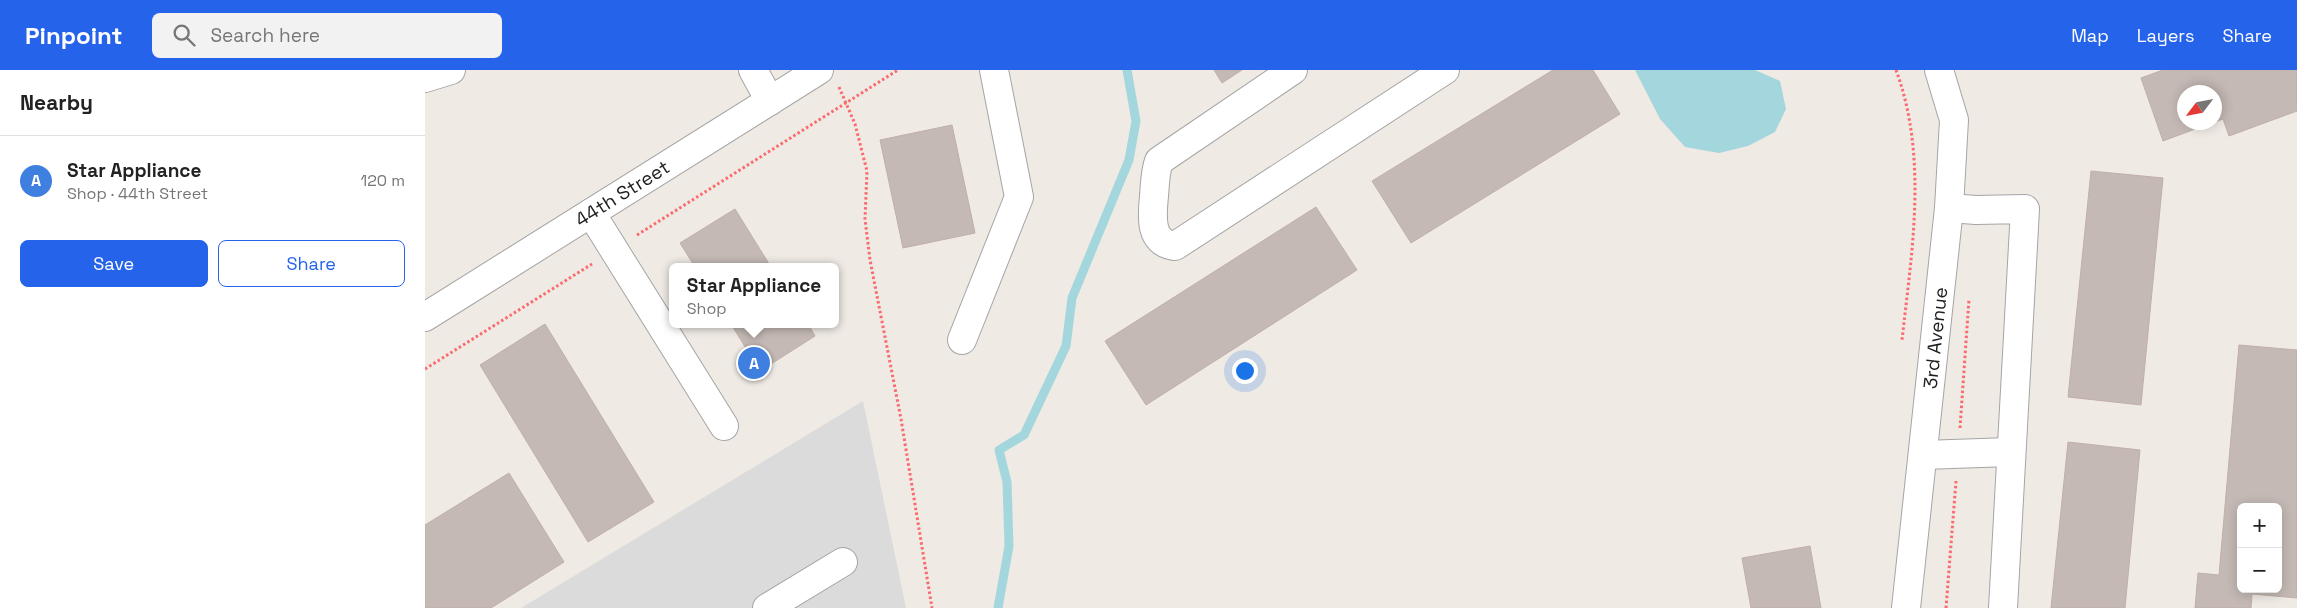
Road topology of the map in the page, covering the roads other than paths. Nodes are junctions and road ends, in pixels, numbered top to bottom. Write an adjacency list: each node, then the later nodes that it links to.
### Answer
1 (451, 70): 8 (street)
2 (753, 70): 9 (street)
3 (994, 70): 13 (street)
4 (1293, 70): 5 (street)
5 (1445, 70)
6 (1939, 70): 10 (street, 3rd Avenue)
7 (828, 76): 9 (street, 44th Street)
8 (425, 78)
9 (770, 101): 11 (street, 44th Street)
10 (1949, 208): 15 (street); 16 (street, 3rd Avenue)
11 (591, 212): 12 (street, 44th Street); 14 (street)
12 (425, 317)
13 (961, 340)
14 (724, 426)
15 (2010, 452): 16 (street); 20 (street)
16 (1923, 454): 19 (street, 3rd Avenue)
17 (843, 562): 18 (street)
18 (767, 608)
19 (1906, 608)
20 (2003, 608)

